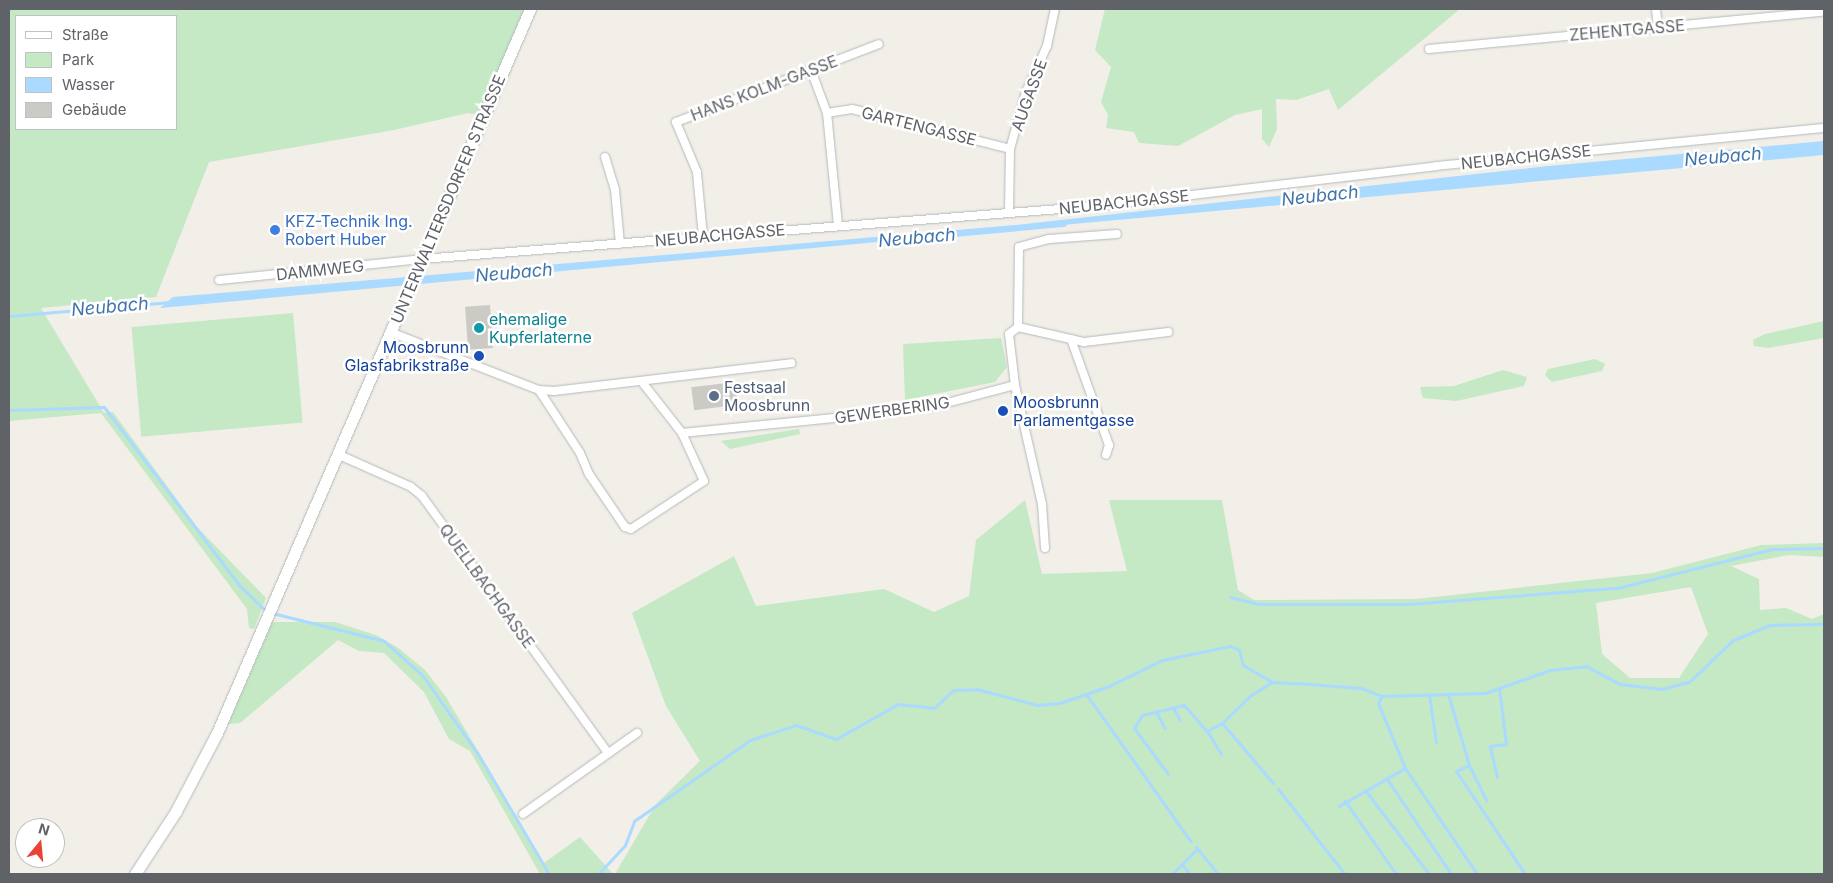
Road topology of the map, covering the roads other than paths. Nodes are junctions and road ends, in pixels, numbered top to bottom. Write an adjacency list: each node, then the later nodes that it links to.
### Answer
1 (530, 9): 18 (main road, UNTERWALTERSDORFER STRASSE)
2 (1056, 9): 11 (street, AUGASSE)
3 (1656, 9): 5 (street)
4 (1824, 12): 5 (street, ZEHENTGASSE)
5 (1658, 28): 7 (street, ZEHENTGASSE)
6 (879, 44): 8 (street, HANS KOLM-GASSE)
7 (1429, 49)
8 (811, 70): 9 (street); 16 (street, HANS KOLM-GASSE)
9 (827, 113): 11 (street, GARTENGASSE); 14 (street)
10 (1824, 128): 13 (street, NEUBACHGASSE)
11 (1010, 148): 13 (street, AUGASSE)
12 (605, 157): 17 (street)
13 (1009, 212): 14 (street, NEUBACHGASSE)
14 (838, 225): 16 (street, NEUBACHGASSE)
15 (1117, 234): 20 (street)
16 (703, 237): 17 (street, NEUBACHGASSE)
17 (620, 244): 18 (street, NEUBACHGASSE)
18 (422, 259): 19 (street, DAMMWEG); 21 (main road, UNTERWALTERSDORFER STRASSE)
19 (219, 280)
20 (1018, 326): 23 (street); 26 (street)
21 (390, 332): 27 (street); 29 (main road, UNTERWALTERSDORFER STRASSE)
22 (1168, 332): 23 (street)
23 (1071, 339): 30 (street)
24 (791, 363): 25 (street)
25 (642, 382): 27 (street); 28 (street)
26 (1015, 385): 28 (street, GEWERBERING); 31 (street)
27 (539, 390): 28 (street)
28 (682, 433)
29 (336, 454): 33 (street, QUELLBACHGASSE); 35 (main road, UNTERWALTERSDORFER STRASSE)
30 (1106, 455)
31 (1045, 548)
32 (637, 733): 33 (street)
33 (608, 753): 34 (street)
34 (523, 814)
35 (135, 874)

